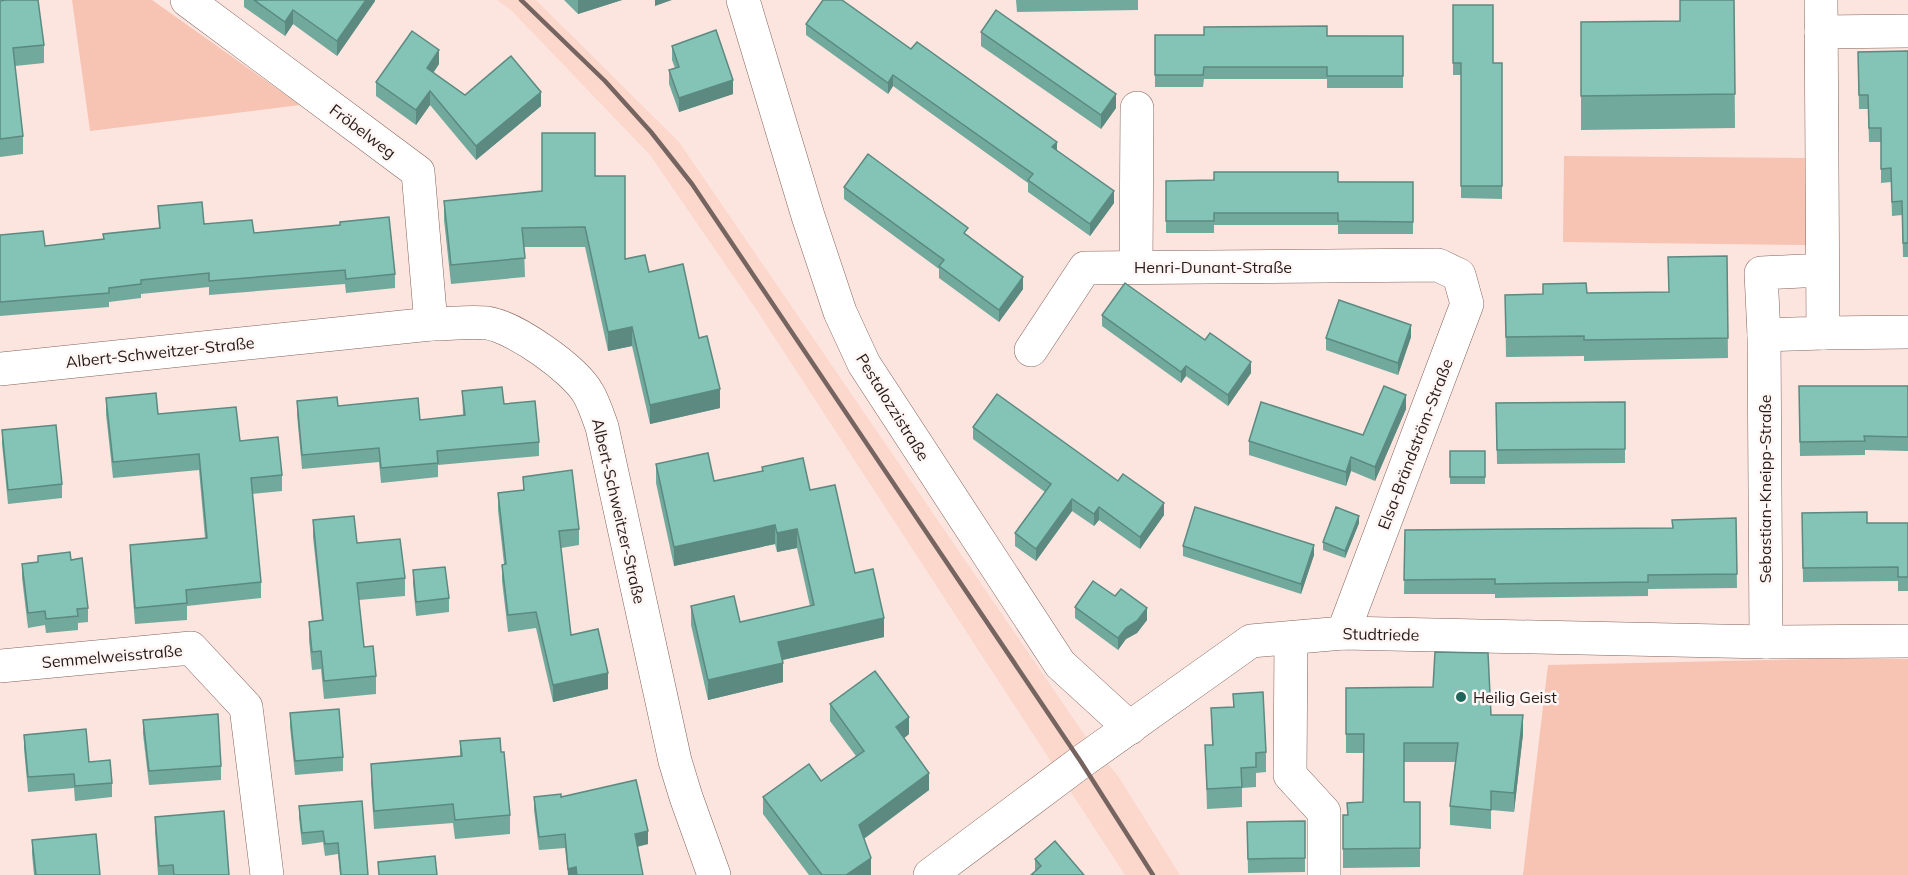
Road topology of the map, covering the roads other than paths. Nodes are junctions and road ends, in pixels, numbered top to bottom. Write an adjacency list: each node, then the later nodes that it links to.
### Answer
1 (186, 0): 9 (street, Fröbelweg)
2 (742, 0): 20 (street, Pestalozzistraße)
3 (1821, 16): 4 (street); 8 (street)
4 (1908, 31)
5 (1137, 108): 7 (street)
6 (1438, 265): 7 (street, Henri-Dunant-Straße); 15 (street, Elsa-Brändström-Straße)
7 (1136, 267): 13 (street, Henri-Dunant-Straße)
8 (1822, 270): 11 (street); 12 (street, Sebastian-Kneipp-Straße)
9 (431, 324): 14 (street, Albert-Schweitzer-Straße); 22 (street, Albert-Schweitzer-Straße)
10 (1908, 332): 11 (street)
11 (1823, 333): 12 (street)
12 (1764, 335): 18 (street, Sebastian-Kneipp-Straße)
13 (1031, 350)
14 (0, 369)
15 (1343, 633): 16 (street, Studtriede); 18 (street, Studtriede)
16 (1291, 638): 20 (street, Studtriede); 24 (street)
17 (1908, 640): 18 (street, Studtriede)
18 (1766, 642)
19 (0, 666): 21 (street, Semmelweisstraße)
20 (1130, 728): 23 (street, Studtriede)
21 (267, 875)
22 (714, 875)
23 (930, 875)
24 (1324, 875)

